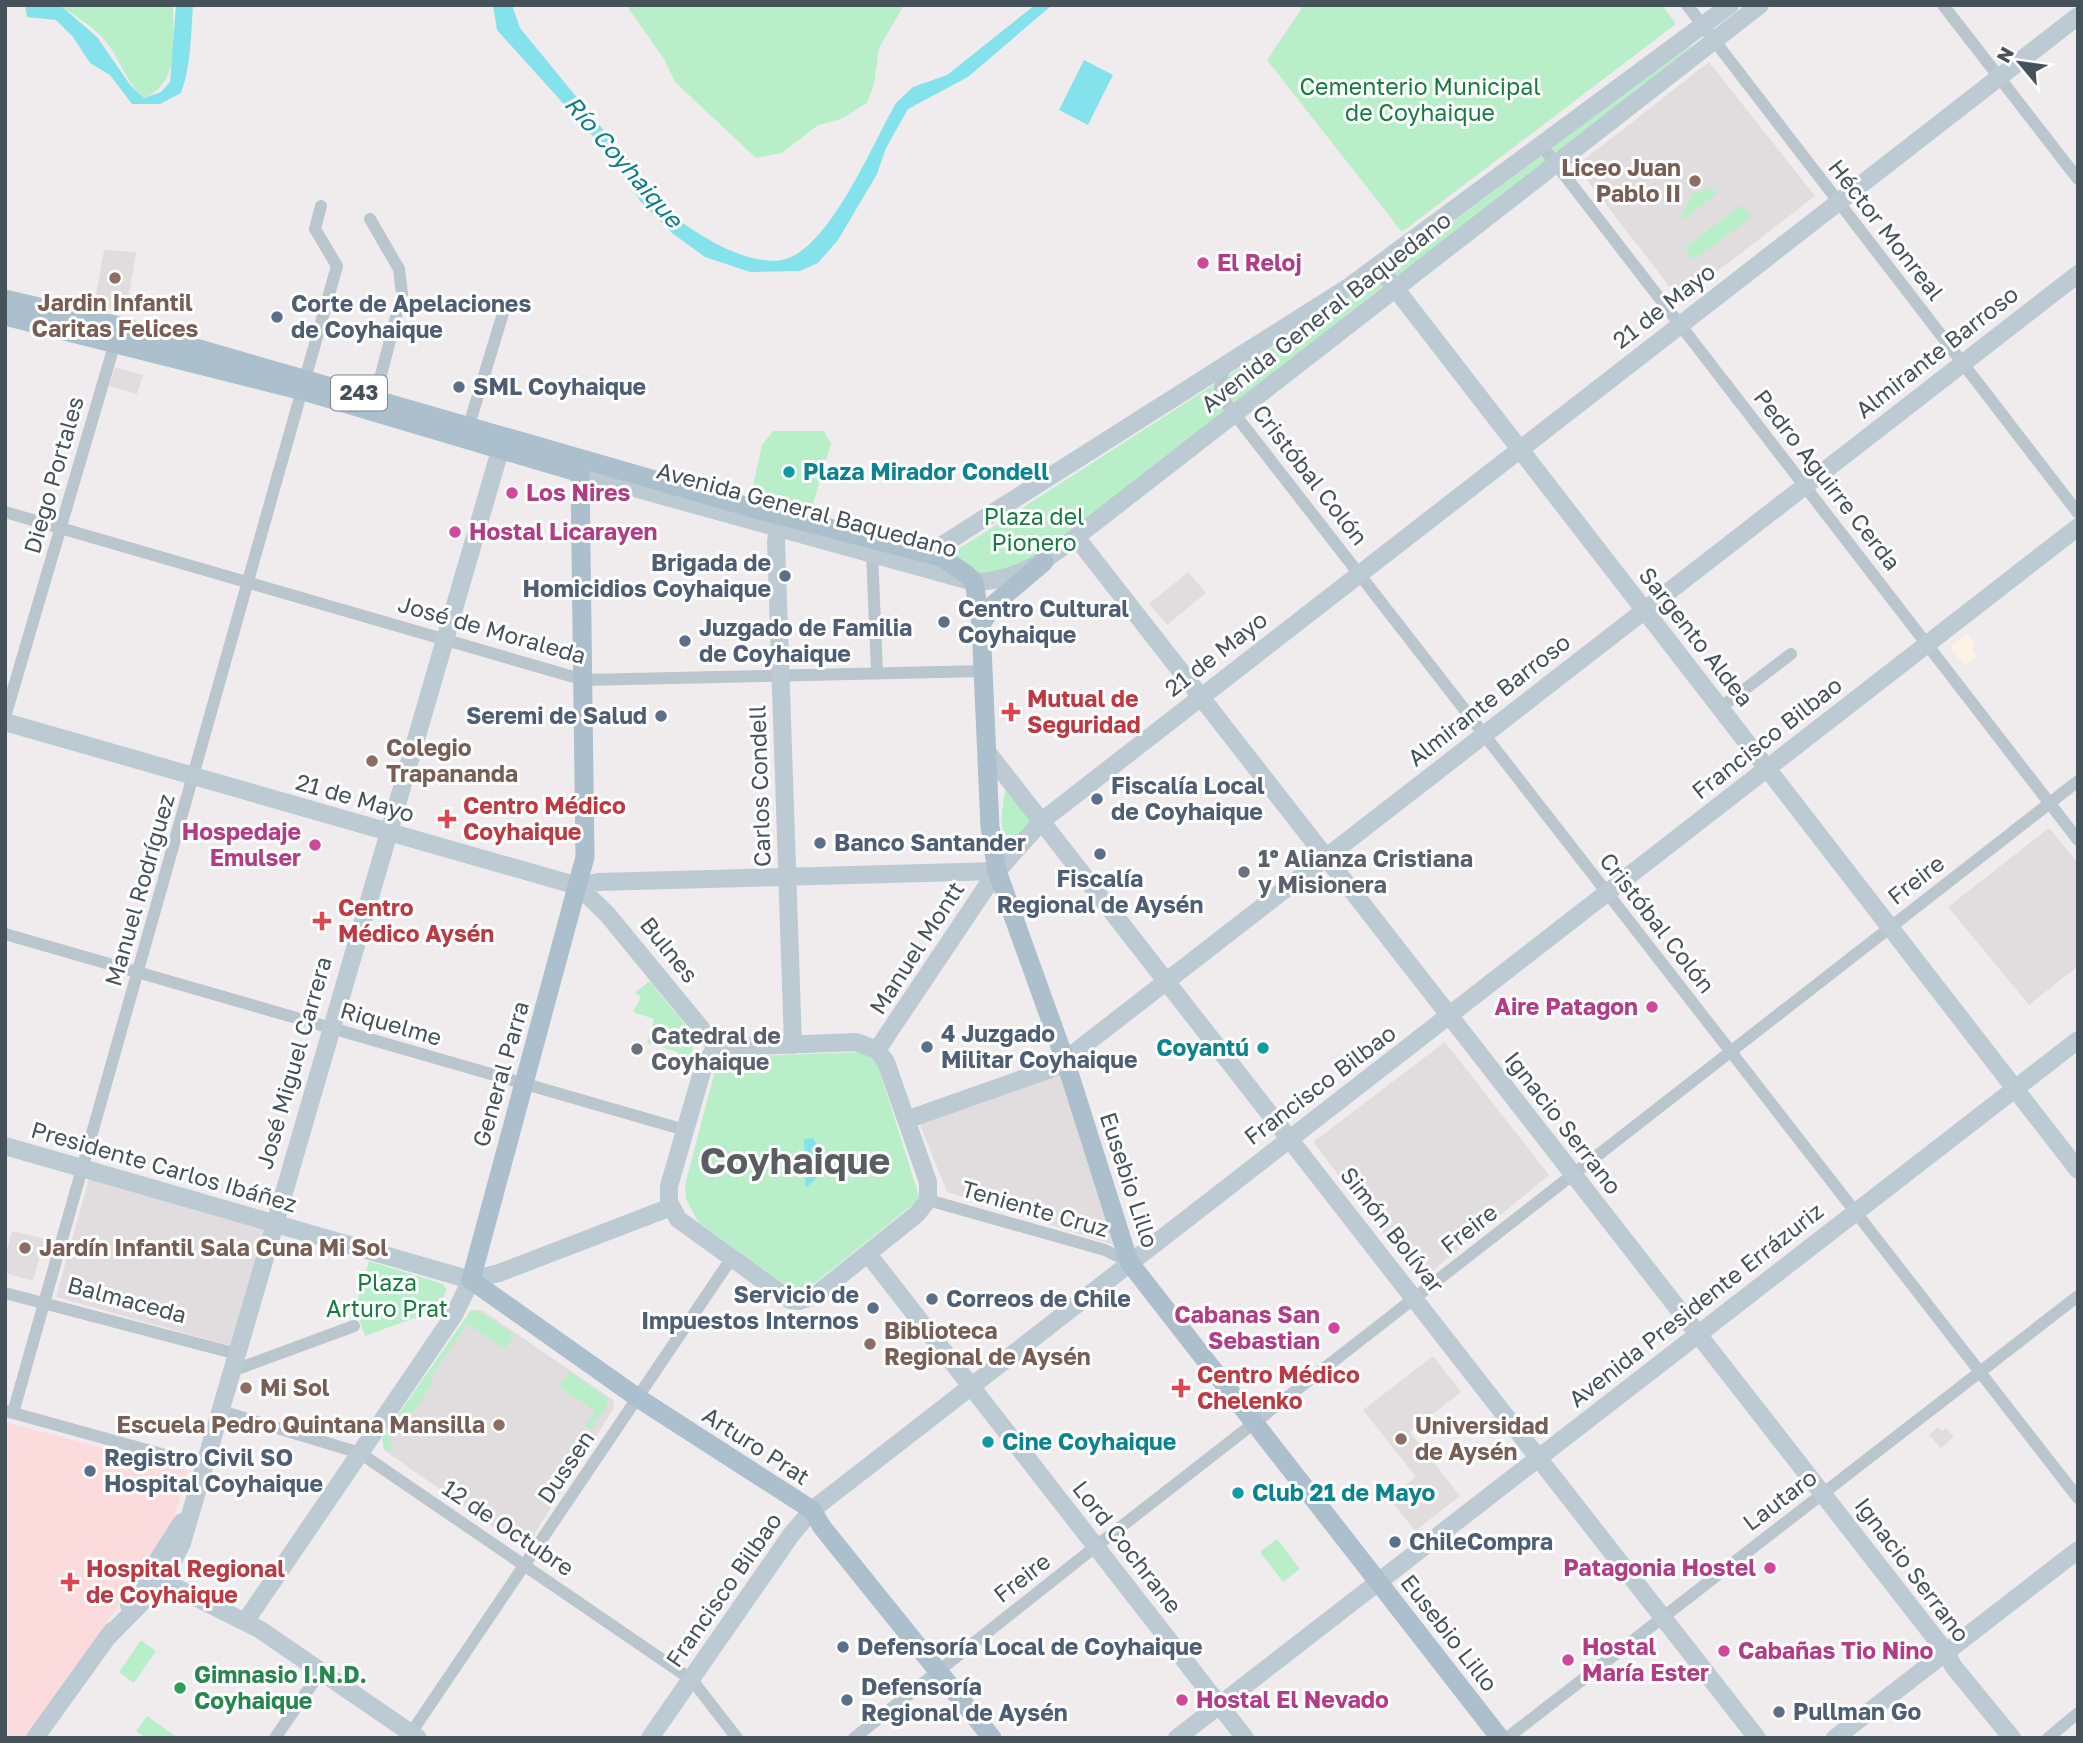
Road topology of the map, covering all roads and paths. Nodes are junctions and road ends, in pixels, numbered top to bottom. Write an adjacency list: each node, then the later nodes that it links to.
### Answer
1 (1688, 5): 6 (street, Héctor Monreal)
2 (1730, 5): 6 (street, Avenida General Baquedano)
3 (1760, 5): 7 (street, Avenida General Baquedano / 243)
4 (1943, 5): 8 (street)
5 (2078, 16): 8 (street, 21 de Mayo)
6 (1703, 26): 7 (street, Héctor Monreal); 9 (street, Avenida General Baquedano)
7 (1714, 41): 10 (street, Avenida General Baquedano / 243); 12 (street, Héctor Monreal)
8 (1999, 77): 11 (street); 12 (street, 21 de Mayo)
9 (1542, 146): 10 (street, Pedro Aguirre Cerda); 15 (street, Avenida General Baquedano)
10 (1555, 163): 17 (street, Avenida General Baquedano / 243); 21 (street, Pedro Aguirre Cerda)
11 (2078, 179)
12 (1838, 202): 21 (street, 21 de Mayo); 23 (street, Héctor Monreal)
13 (321, 206): 25 (street, Manuel Rodríguez)
14 (370, 219): 26 (street)
15 (1378, 266): 17 (street, Sargento Aldea); 24 (street, Avenida General Baquedano)
16 (2078, 274): 23 (street, Almirante Barroso)
17 (1395, 288): 27 (street, Avenida General Baquedano / 243); 30 (street, Sargento Aldea)
18 (5, 299): 22 (main road, Avenida General Baquedano / 243)
19 (505, 310): 28 (street)
20 (5, 316): 22 (main road, Avenida General Baquedano / 243)
21 (1680, 325): 30 (street, 21 de Mayo); 33 (street, Pedro Aguirre Cerda)
22 (117, 334): 25 (main road, Avenida General Baquedano / 243); 38 (street, Diego Portales)
23 (1962, 363): 33 (street, Almirante Barroso); 35 (street, Héctor Monreal)
24 (1224, 368): 27 (street, Cristóbal Colón); 41 (street, Avenida General Baquedano)
25 (305, 385): 26 (main road, Avenida General Baquedano / 243); 29 (main road, Avenida General Baquedano / 243); 45 (street, Manuel Rodríguez)
26 (375, 398): 28 (main road, Avenida General Baquedano / 243)
27 (1236, 414): 39 (street, Avenida General Baquedano / 243); 43 (street, Cristóbal Colón)
28 (469, 425): 29 (main road, Avenida General Baquedano / 243)
29 (502, 442): 31 (main road, Avenida General Baquedano / 243); 32 (main road, Avenida General Baquedano / 243); 48 (street, José Miguel Carrera)
30 (1520, 449): 43 (street, 21 de Mayo); 46 (street, Sargento Aldea)
31 (598, 461): 32 (main road); 36 (main road, Avenida General Baquedano / 243)
32 (580, 473): 36 (street, Avenida General Baquedano / 243); 54 (main road, General Parra)
33 (1804, 486): 46 (street, Almirante Barroso); 49 (street, Pedro Aguirre Cerda)
34 (5, 512): 38 (street, José de Moraleda)
35 (2078, 513)
36 (779, 521): 40 (street, Avenida General Baquedano / 243); 41 (main road, Avenida General Baquedano / 243); 53 (street, Carlos Condell)
37 (2078, 527): 49 (street, Francisco Bilbao)
38 (61, 528): 45 (street, José de Moraleda); 57 (street, Diego Portales)
39 (1076, 537): 42 (street, Avenida General Baquedano / 243); 55 (street, Ignacio Serrano)
40 (873, 553): 44 (street, Avenida General Baquedano / 243); 52 (street)
41 (928, 554): 44 (main road)
42 (1044, 562): 44 (street, Avenida General Baquedano / 243); 47 (main road)
43 (1359, 573): 55 (street, 21 de Mayo); 58 (street, Cristóbal Colón)
44 (974, 582): 47 (main road, Eusebio Lillo)
45 (248, 584): 48 (street, José de Moraleda); 61 (street, Manuel Rodríguez)
46 (1644, 610): 56 (street, Sargento Aldea); 58 (street, Almirante Barroso)
47 (981, 624): 51 (main road, Eusebio Lillo)
48 (444, 639): 54 (street, José de Moraleda); 65 (street, José Miguel Carrera)
49 (1927, 645): 60 (street, Francisco Bilbao); 63 (street, Pedro Aguirre Cerda)
50 (1791, 654): 56 (street)
51 (984, 671): 52 (street, José de Moraleda); 59 (main road, Eusebio Lillo)
52 (877, 672): 53 (street, José de Moraleda)
53 (781, 677): 54 (street, José de Moraleda); 69 (street, Carlos Condell)
54 (584, 680): 71 (main road, General Parra)
55 (1201, 697): 64 (street, 21 de Mayo); 67 (street, Ignacio Serrano)
56 (1720, 708): 60 (street, Sargento Aldea)
57 (5, 719): 61 (street, 21 de Mayo)
58 (1484, 735): 67 (street, Almirante Barroso); 72 (street, Cristóbal Colón)
59 (988, 753): 64 (street, Simón Bolívar); 68 (main road, Eusebio Lillo)
60 (1767, 769): 72 (street, Francisco Bilbao); 74 (street, Sargento Aldea)
61 (194, 778): 65 (street, 21 de Mayo); 76 (street, Manuel Rodríguez)
62 (2078, 781): 63 (street, Freire)
63 (2049, 803): 66 (street, Pedro Aguirre Cerda); 74 (street, Freire)
64 (1043, 820): 68 (street, 21 de Mayo); 77 (street, Simón Bolívar)
65 (387, 832): 71 (street, 21 de Mayo); 79 (street, José Miguel Carrera)
66 (2078, 840)
67 (1326, 858): 77 (street, Almirante Barroso); 78 (street, Ignacio Serrano)
68 (997, 871): 69 (street, 21 de Mayo); 83 (street, Manuel Montt); 85 (main road, Eusebio Lillo)
69 (787, 877): 70 (street, 21 de Mayo); 81 (street, Carlos Condell)
70 (622, 881): 71 (street, 21 de Mayo); 73 (street)
71 (578, 886): 73 (street, Bulnes); 86 (main road, General Parra)
72 (1607, 893): 78 (street, Francisco Bilbao); 84 (street, Cristóbal Colón)
73 (607, 914): 82 (street, Bulnes)
74 (1889, 928): 84 (street, Freire); 87 (street, Sargento Aldea)
75 (5, 934): 76 (street, Riquelme)
76 (138, 973): 79 (street, Riquelme); 92 (street, Manuel Rodríguez)
77 (1167, 981): 85 (street, Almirante Barroso); 90 (street, Simón Bolívar)
78 (1449, 1016): 90 (street, Francisco Bilbao); 94 (street, Ignacio Serrano)
79 (330, 1028): 86 (street, Riquelme); 98 (street, José Miguel Carrera)
80 (2078, 1040): 87 (street, Avenida Presidente Errázuriz)
81 (793, 1045): 82 (street); 83 (street)
82 (718, 1049): 89 (street)
83 (877, 1050): 88 (street)
84 (1731, 1051): 94 (street, Freire); 97 (street, Cristóbal Colón)
85 (1065, 1060): 88 (street, Almirante Barroso); 101 (main road, Eusebio Lillo)
86 (523, 1084): 89 (street, Riquelme); 102 (main road, General Parra)
87 (2014, 1089): 93 (street, Sargento Aldea); 97 (street, Avenida Presidente Errázuriz)
88 (906, 1120): 95 (street)
89 (685, 1130): 96 (street)
90 (1290, 1139): 101 (street, Francisco Bilbao); 105 (street, Simón Bolívar)
91 (5, 1146): 92 (street, Presidente Carlos Ibáñez)
92 (82, 1168): 98 (street, Presidente Carlos Ibáñez); 106 (street, Manuel Rodríguez)
93 (2078, 1170)
94 (1572, 1174): 105 (street, Freire); 108 (street, Ignacio Serrano)
95 (928, 1200): 99 (street); 101 (street, Teniente Cruz)
96 (671, 1207): 100 (street); 102 (street)
97 (1856, 1212): 108 (street, Avenida Presidente Errázuriz); 110 (street, Cristóbal Colón)
98 (273, 1224): 102 (street, Presidente Carlos Ibáñez); 109 (street, José Miguel Carrera)
99 (868, 1254): 100 (street); 111 (street, Lord Cochrane)
100 (732, 1259): 112 (street, Dussen)
101 (1129, 1262): 111 (street, Francisco Bilbao); 115 (main road, Eusebio Lillo)
102 (471, 1280): 112 (main road, Arturo Prat); 116 (street, General Parra)
103 (5, 1293): 106 (street, Balmaceda)
104 (2078, 1296): 110 (street, Lautaro)
105 (1414, 1299): 115 (street, Freire); 117 (street, Simón Bolívar)
106 (44, 1303): 109 (street, Balmaceda); 114 (street, Manuel Rodríguez)
107 (354, 1326): 109 (street)
108 (1697, 1336): 117 (street, Avenida Presidente Errázuriz); 119 (street, Ignacio Serrano)
109 (234, 1363): 113 (street, José Miguel Carrera)
110 (1980, 1372): 119 (street, Lautaro); 120 (street, Cristóbal Colón)
111 (970, 1385): 121 (street, Francisco Bilbao); 122 (street, Lord Cochrane)
112 (638, 1398): 121 (main road, Arturo Prat); 124 (street, Dussen)
113 (220, 1411): 116 (street, 12 de Octubre); 118 (street, José Miguel Carrera)
114 (9, 1412): 118 (street)
115 (1254, 1423): 122 (street, Freire); 126 (main road, Eusebio Lillo)
116 (360, 1453): 124 (street, 12 de Octubre); 128 (street, General Parra)
117 (1538, 1458): 126 (street, Avenida Presidente Errázuriz); 127 (street, Simón Bolívar)
118 (205, 1466): 125 (street, José Miguel Carrera)
119 (1822, 1494): 127 (street, Lautaro); 129 (street, Ignacio Serrano)
120 (2078, 1498)
121 (812, 1510): 130 (main road, Arturo Prat); 132 (street, Francisco Bilbao)
122 (1095, 1546): 130 (street, Freire); 133 (street, Lord Cochrane)
123 (2078, 1550): 129 (street)
124 (526, 1564): 132 (street, 12 de Octubre); 135 (street, Dussen)
125 (156, 1577): 128 (street); 136 (street, José Miguel Carrera)
126 (1378, 1582): 133 (street, Avenida Presidente Errázuriz); 144 (main road, Eusebio Lillo)
127 (1662, 1617): 145 (street, Lautaro); 146 (street, Simón Bolívar)
128 (245, 1622): 131 (street)
129 (1946, 1651): 147 (street); 148 (street, Ignacio Serrano)
130 (939, 1670): 140 (street, Freire); 141 (main road, Arturo Prat)
131 (321, 1671): 135 (street); 137 (street)
132 (692, 1680): 138 (street, Francisco Bilbao); 139 (street, 12 de Octubre)
133 (1220, 1705): 142 (street, Avenida Presidente Errázuriz); 143 (street, Lord Cochrane)
134 (2078, 1713): 149 (street)
135 (415, 1735)
136 (35, 1738)
137 (275, 1738)
138 (650, 1738)
139 (737, 1738)
140 (855, 1738)
141 (992, 1738)
142 (1177, 1738)
143 (1245, 1738)
144 (1500, 1738)
145 (1507, 1738)
146 (1757, 1738)
147 (1835, 1738)
148 (2012, 1738)
149 (2048, 1738)

